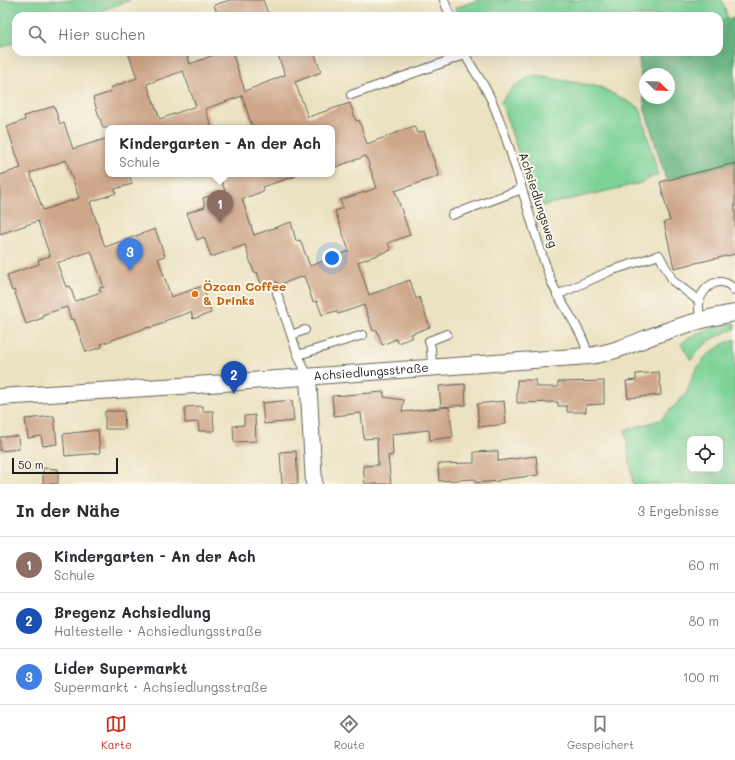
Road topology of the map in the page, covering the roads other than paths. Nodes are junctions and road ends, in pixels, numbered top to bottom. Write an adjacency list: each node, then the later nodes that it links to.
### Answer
1 (444, 0): 2 (lane)
2 (448, 12)
3 (457, 56): 5 (lane)
4 (467, 56): 6 (lane, Achsiedlungsweg)
5 (351, 95)
6 (522, 189): 7 (lane); 10 (lane, Achsiedlungsweg)
7 (452, 215)
8 (735, 291): 11 (lane)
9 (277, 293): 16 (lane)
10 (557, 296): 11 (lane); 19 (lane, Achsiedlungsweg)
11 (699, 301): 13 (lane)
12 (735, 313): 13 (street, Achsiedlungsstraße)
13 (701, 319): 19 (street, Achsiedlungsstraße)
14 (305, 330): 16 (lane)
15 (447, 334): 20 (lane)
16 (292, 335): 18 (lane)
17 (363, 335): 18 (lane)
18 (298, 355): 21 (lane)
19 (588, 356): 20 (street, Achsiedlungsstraße)
20 (432, 368): 21 (street, Achsiedlungsstraße)
21 (308, 377): 22 (street, Achsiedlungsstraße); 23 (street)
22 (0, 397)
23 (314, 484)

